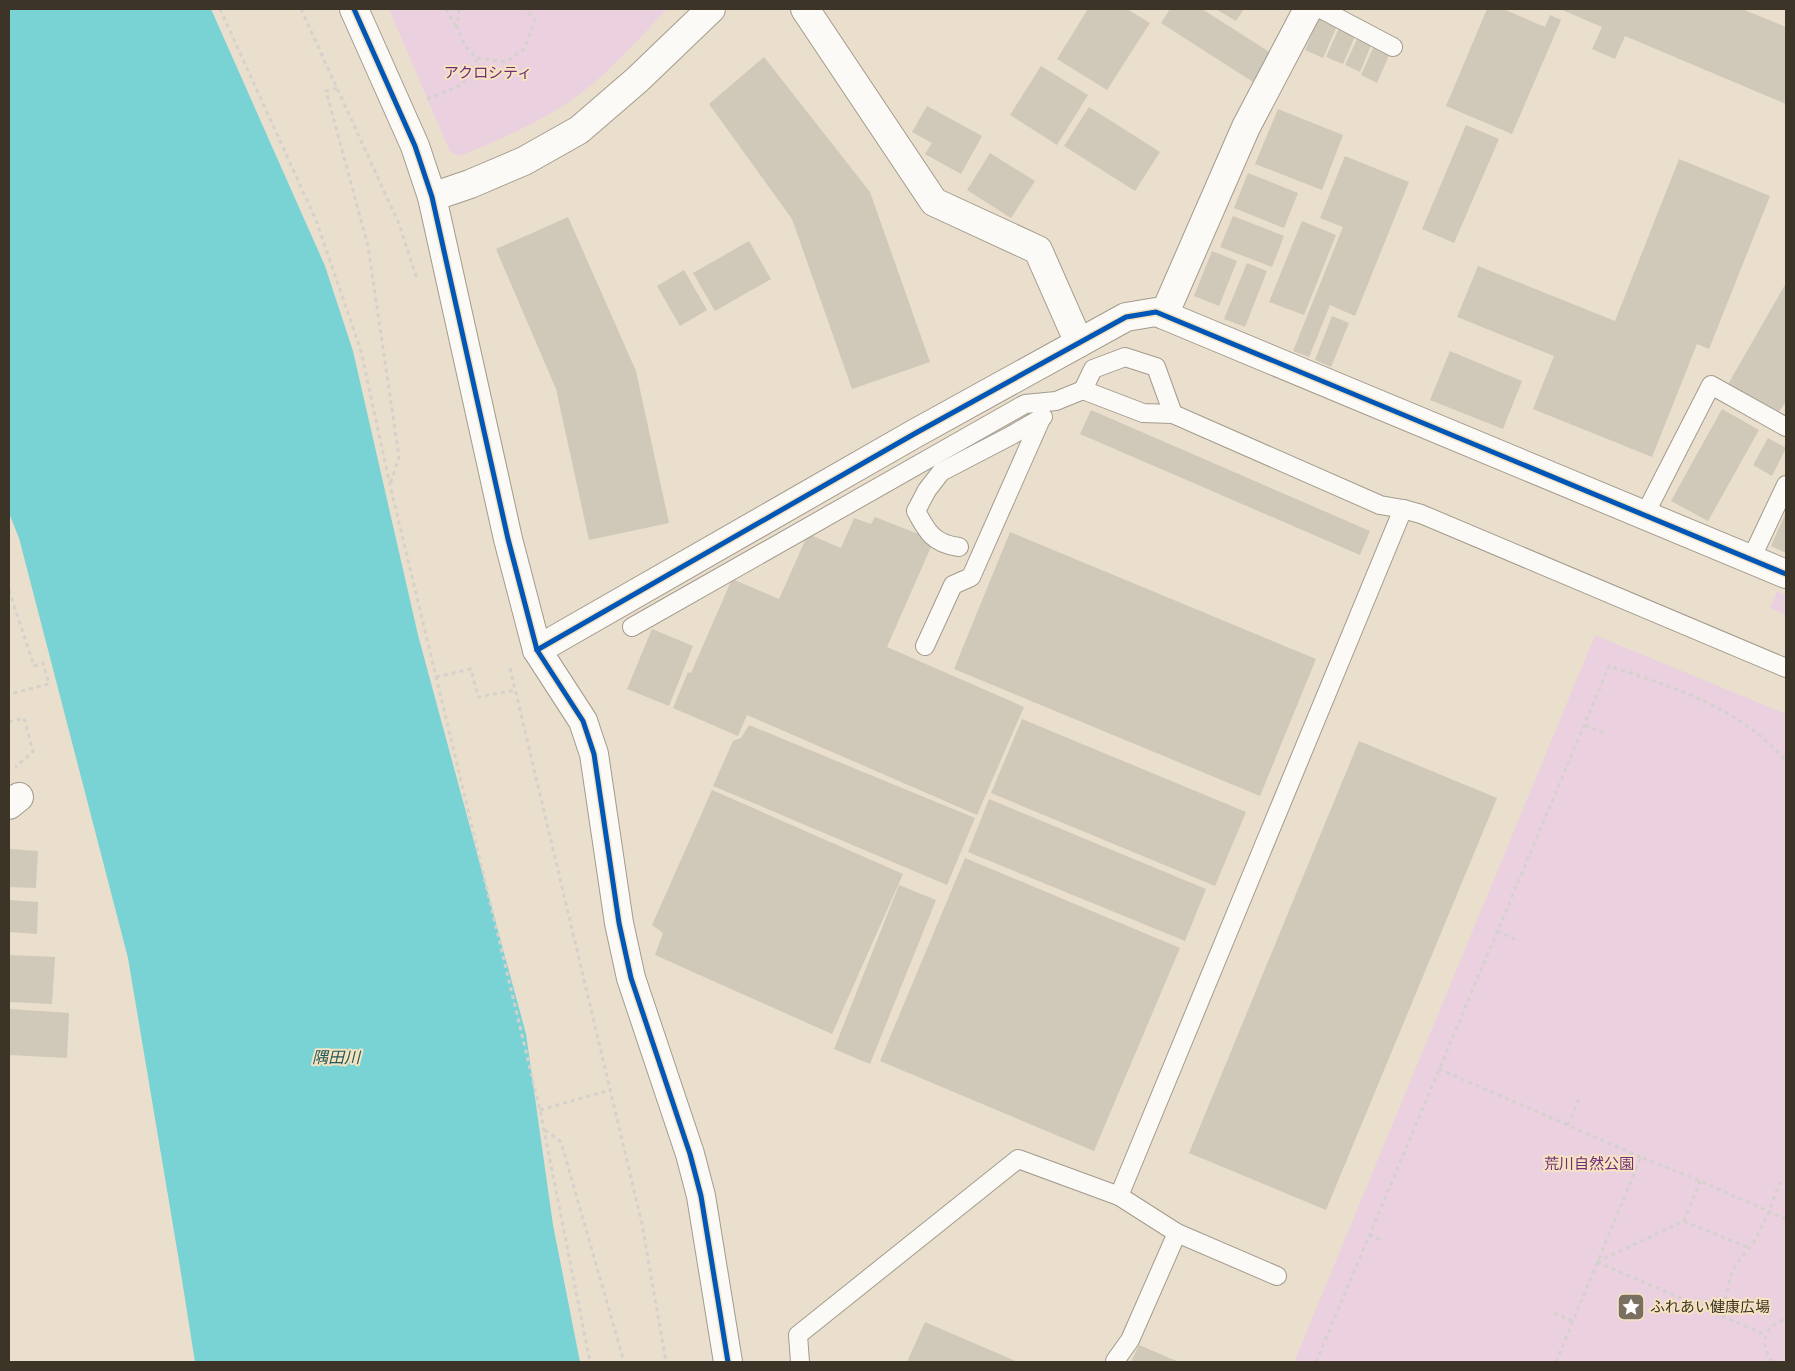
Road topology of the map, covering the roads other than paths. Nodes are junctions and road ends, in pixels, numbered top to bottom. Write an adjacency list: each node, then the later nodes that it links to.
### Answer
1 (354, 9): 7 (street)
2 (711, 9): 7 (street)
3 (805, 9): 9 (street)
4 (1308, 9): 8 (street)
5 (1321, 9): 6 (lane)
6 (1393, 47)
7 (432, 197): 23 (street)
8 (1164, 315): 9 (street); 17 (street)
9 (1079, 344): 23 (street)
10 (1083, 390): 11 (lane); 12 (lane); 12 (lane)
11 (1056, 401): 13 (lane); 21 (lane)
12 (1172, 414): 16 (lane)
13 (1041, 419): 18 (lane); 22 (lane)
14 (1786, 427): 17 (lane)
15 (1786, 486): 19 (lane)
16 (1403, 509): 24 (lane); 25 (lane)
17 (1644, 516): 19 (street)
18 (959, 547)
19 (1751, 559): 20 (street)
20 (1786, 574)
21 (632, 626)
22 (925, 646)
23 (537, 650): 28 (street)
24 (1786, 668)
25 (1119, 1196): 26 (lane); 29 (lane)
26 (1177, 1233): 27 (lane); 30 (lane)
27 (1277, 1276)
28 (728, 1362)
29 (800, 1362)
30 (1115, 1362)

